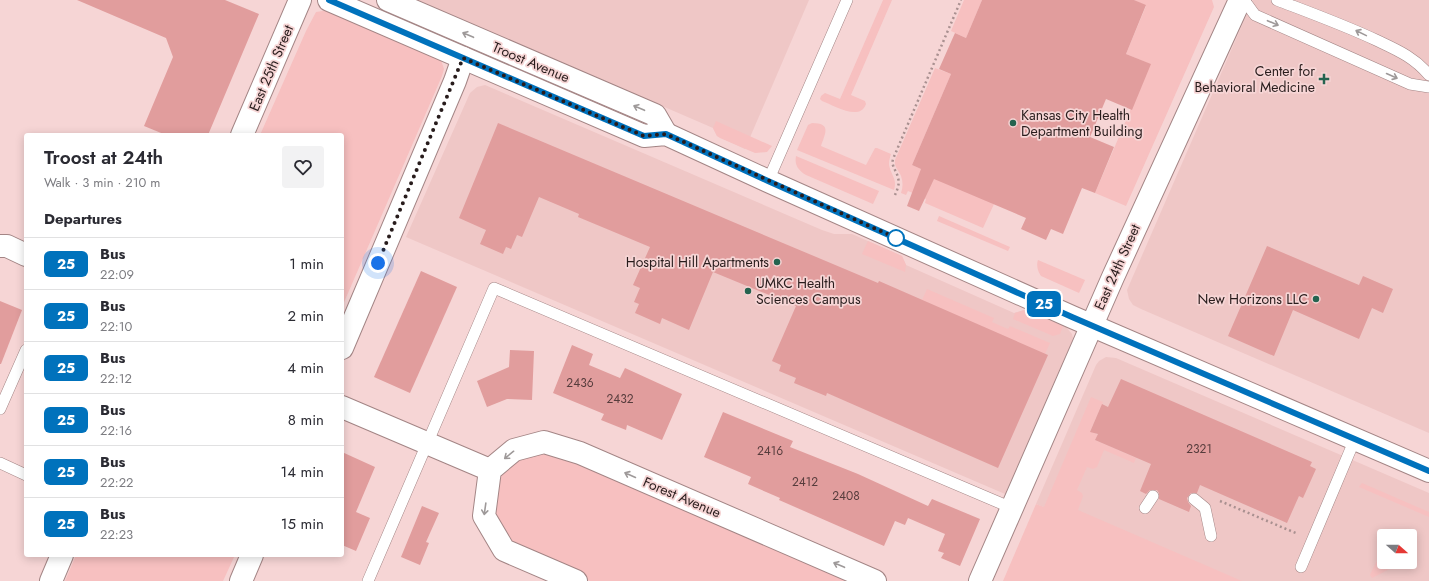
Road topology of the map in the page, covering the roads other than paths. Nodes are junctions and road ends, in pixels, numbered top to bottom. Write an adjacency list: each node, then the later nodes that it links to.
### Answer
1 (300, 0): 11 (street, East 25th Street)
2 (329, 0): 8 (street, Troost Avenue)
3 (388, 0): 12 (street, Troost Avenue, one-way to 3)
4 (847, 0): 13 (lane)
5 (1240, 0): 14 (street, East 24th Street)
6 (1244, 0): 10 (lane, one-way to 10)
7 (1277, 0): 9 (lane, one-way to 7)
8 (463, 58): 12 (street, Troost Avenue); 15 (street)
9 (1429, 75)
10 (1429, 87)
11 (243, 133)
12 (666, 134): 13 (street, Troost Avenue)
13 (768, 181): 14 (street, Troost Avenue)
14 (1091, 325): 19 (street, Troost Avenue); 27 (street, East 24th Street)
15 (344, 343)
16 (24, 355): 18 (lane)
17 (344, 408): 20 (street)
18 (0, 409)
19 (1355, 439): 23 (street, Troost Avenue); 32 (lane)
20 (427, 443): 22 (street); 27 (lane); 35 (lane)
21 (0, 463): 24 (lane)
22 (490, 470): 36 (street, one-way to 36); 37 (street, Forest Avenue, one-way to 22)
23 (1429, 471)
24 (24, 473)
25 (1152, 496): 28 (lane)
26 (1194, 499): 29 (lane)
27 (1012, 508): 38 (street, East 24th Street)
28 (1145, 508)
29 (1211, 536)
30 (61, 557): 33 (street)
31 (251, 557): 34 (street)
32 (1301, 567)
33 (51, 581)
34 (241, 581)
35 (368, 581)
36 (576, 581)
37 (875, 581)
38 (980, 581)

